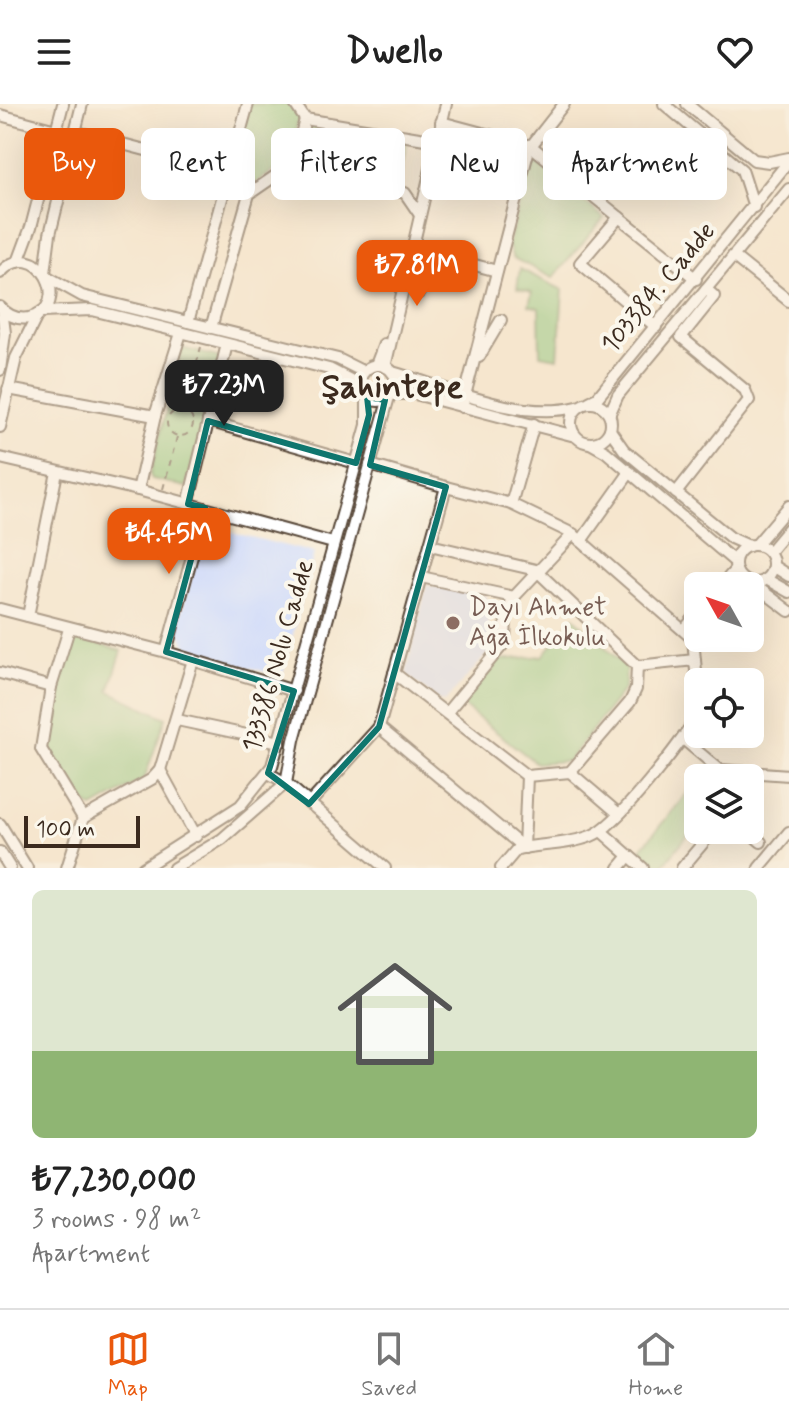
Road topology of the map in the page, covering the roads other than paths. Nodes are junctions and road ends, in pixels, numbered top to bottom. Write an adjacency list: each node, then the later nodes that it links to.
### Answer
1 (63, 104): 13 (street)
2 (82, 104): 14 (street)
3 (248, 104): 15 (street)
4 (295, 104): 10 (street)
5 (446, 104): 11 (street)
6 (564, 104): 19 (street)
7 (664, 104): 28 (street)
8 (687, 104): 20 (street)
9 (0, 115): 12 (street)
10 (305, 119): 16 (street); 18 (street)
11 (441, 122): 17 (street); 19 (street)
12 (49, 128)
13 (57, 128)
14 (78, 128)
15 (241, 128)
16 (303, 128)
17 (440, 128)
18 (421, 138)
19 (531, 145): 30 (street); 35 (street)
20 (789, 160): 28 (street, 103384. Cadde)
21 (789, 189): 33 (street)
22 (405, 193): 29 (street)
23 (31, 200): 34 (street)
24 (59, 200): 37 (street)
25 (221, 200): 45 (street)
26 (247, 200): 47 (street)
27 (423, 200): 29 (street)
28 (754, 207): 38 (street, 103384. Cadde)
29 (420, 215): 31 (street)
30 (619, 217): 38 (street); 46 (street)
31 (412, 249): 32 (street); 51 (street)
32 (430, 252): 35 (street); 40 (street)
33 (733, 256): 39 (street); 41 (street)
34 (9, 264): 36 (street); 37 (street)
35 (497, 271): 50 (street)
36 (0, 273)
37 (46, 275): 43 (street); 45 (street)
38 (696, 279): 46 (street, 103384. Cadde)
39 (706, 289): 62 (street); 77 (street)
40 (419, 293)
41 (789, 301)
42 (1, 309): 43 (street); 52 (street)
43 (39, 313): 48 (street); 55 (street)
44 (501, 320): 50 (street)
45 (188, 322): 47 (street)
46 (656, 327): 59 (street, 103384. Cadde)
47 (211, 328): 53 (street)
48 (181, 333): 49 (street); 63 (street)
49 (227, 344): 54 (street); 64 (street)
50 (474, 366): 56 (street)
51 (384, 368): 53 (street); 56 (street); 57 (street)
52 (0, 370)
53 (364, 372): 54 (street)
54 (360, 385): 58 (street)
55 (8, 389): 63 (street); 66 (street)
56 (466, 393): 60 (street); 61 (street)
57 (390, 396): 58 (street); 60 (street); 72 (street, 133386 Nolu Cadde)
58 (367, 397): 71 (street, 133386 Nolu Cadde)
59 (589, 402): 61 (street); 62 (street)
60 (462, 407): 65 (street)
61 (577, 407): 68 (street)
62 (610, 413): 67 (street)
63 (155, 416): 76 (street)
64 (208, 421): 71 (street); 78 (street)
65 (534, 424): 68 (street); 79 (street)
66 (0, 427)
67 (610, 430): 69 (street); 77 (street)
68 (575, 436): 69 (street)
69 (590, 443): 74 (street)
70 (0, 458): 73 (street)
71 (356, 463): 84 (street, 133386 Nolu Cadde)
72 (370, 465): 75 (street); 124 (street, 133386 Nolu Cadde)
73 (57, 472): 76 (street); 101 (street)
74 (630, 472): 83 (street); 88 (street)
75 (446, 487): 79 (street); 85 (street)
76 (138, 490): 78 (street)
77 (676, 493): 86 (street)
78 (188, 504): 81 (street)
79 (511, 504): 83 (street)
80 (789, 506): 86 (street)
81 (205, 508): 84 (street); 104 (street)
82 (789, 528): 87 (street)
83 (577, 537): 90 (street); 103 (street)
84 (333, 543): 113 (street, 133386 Nolu Cadde)
85 (430, 545): 90 (street); 94 (street)
86 (752, 545): 87 (street); 88 (street)
87 (769, 552): 89 (street)
88 (735, 566): 91 (street); 92 (street)
89 (773, 566): 93 (street); 95 (street)
90 (536, 570): 98 (street); 108 (street)
91 (731, 572)
92 (739, 572)
93 (789, 576)
94 (421, 577): 98 (street); 111 (street)
95 (766, 579): 96 (street)
96 (789, 592)
97 (764, 595): 100 (street)
98 (514, 597): 114 (street)
99 (0, 609): 101 (street)
100 (789, 611)
101 (28, 616): 102 (street)
102 (69, 629): 104 (street); 112 (street)
103 (684, 630)
104 (166, 652): 106 (street)
105 (695, 652): 107 (street)
106 (193, 660): 113 (street); 115 (street)
107 (695, 660): 108 (street); 109 (street)
108 (637, 666): 120 (street)
109 (696, 668)
110 (0, 673): 112 (street)
111 (394, 673): 114 (street); 116 (street)
112 (51, 687): 127 (street)
113 (294, 691): 118 (street, 133386 Nolu Cadde)
114 (448, 711): 123 (street)
115 (177, 720): 118 (street); 119 (street)
116 (379, 727): 125 (street); 133 (street)
117 (683, 739): 122 (street); 126 (street)
118 (280, 742): 121 (street, 133386 Nolu Cadde)
119 (160, 770): 127 (street); 131 (street)
120 (570, 772): 123 (street); 126 (street)
121 (268, 773): 124 (street); 131 (street, 133386 Nolu Cadde)
122 (789, 775)
123 (527, 776): 133 (street)
124 (286, 783): 125 (street); 142 (street, 133386 Nolu Cadde)
125 (309, 804): 143 (street)
126 (619, 814): 129 (street)
127 (83, 818): 140 (street)
128 (0, 824): 139 (street)
129 (601, 831): 133 (street); 135 (street)
130 (789, 832): 146 (street)
131 (196, 836): 141 (street, 133386 Nolu Cadde)
132 (704, 844): 137 (street)
133 (524, 848): 136 (street)
134 (0, 852): 138 (street)
135 (629, 856): 144 (street); 145 (street)
136 (508, 866)
137 (687, 866)
138 (10, 868)
139 (27, 868)
140 (67, 868)
141 (143, 868)
142 (174, 868)
143 (385, 868)
144 (619, 868)
145 (643, 868)
146 (759, 868)

